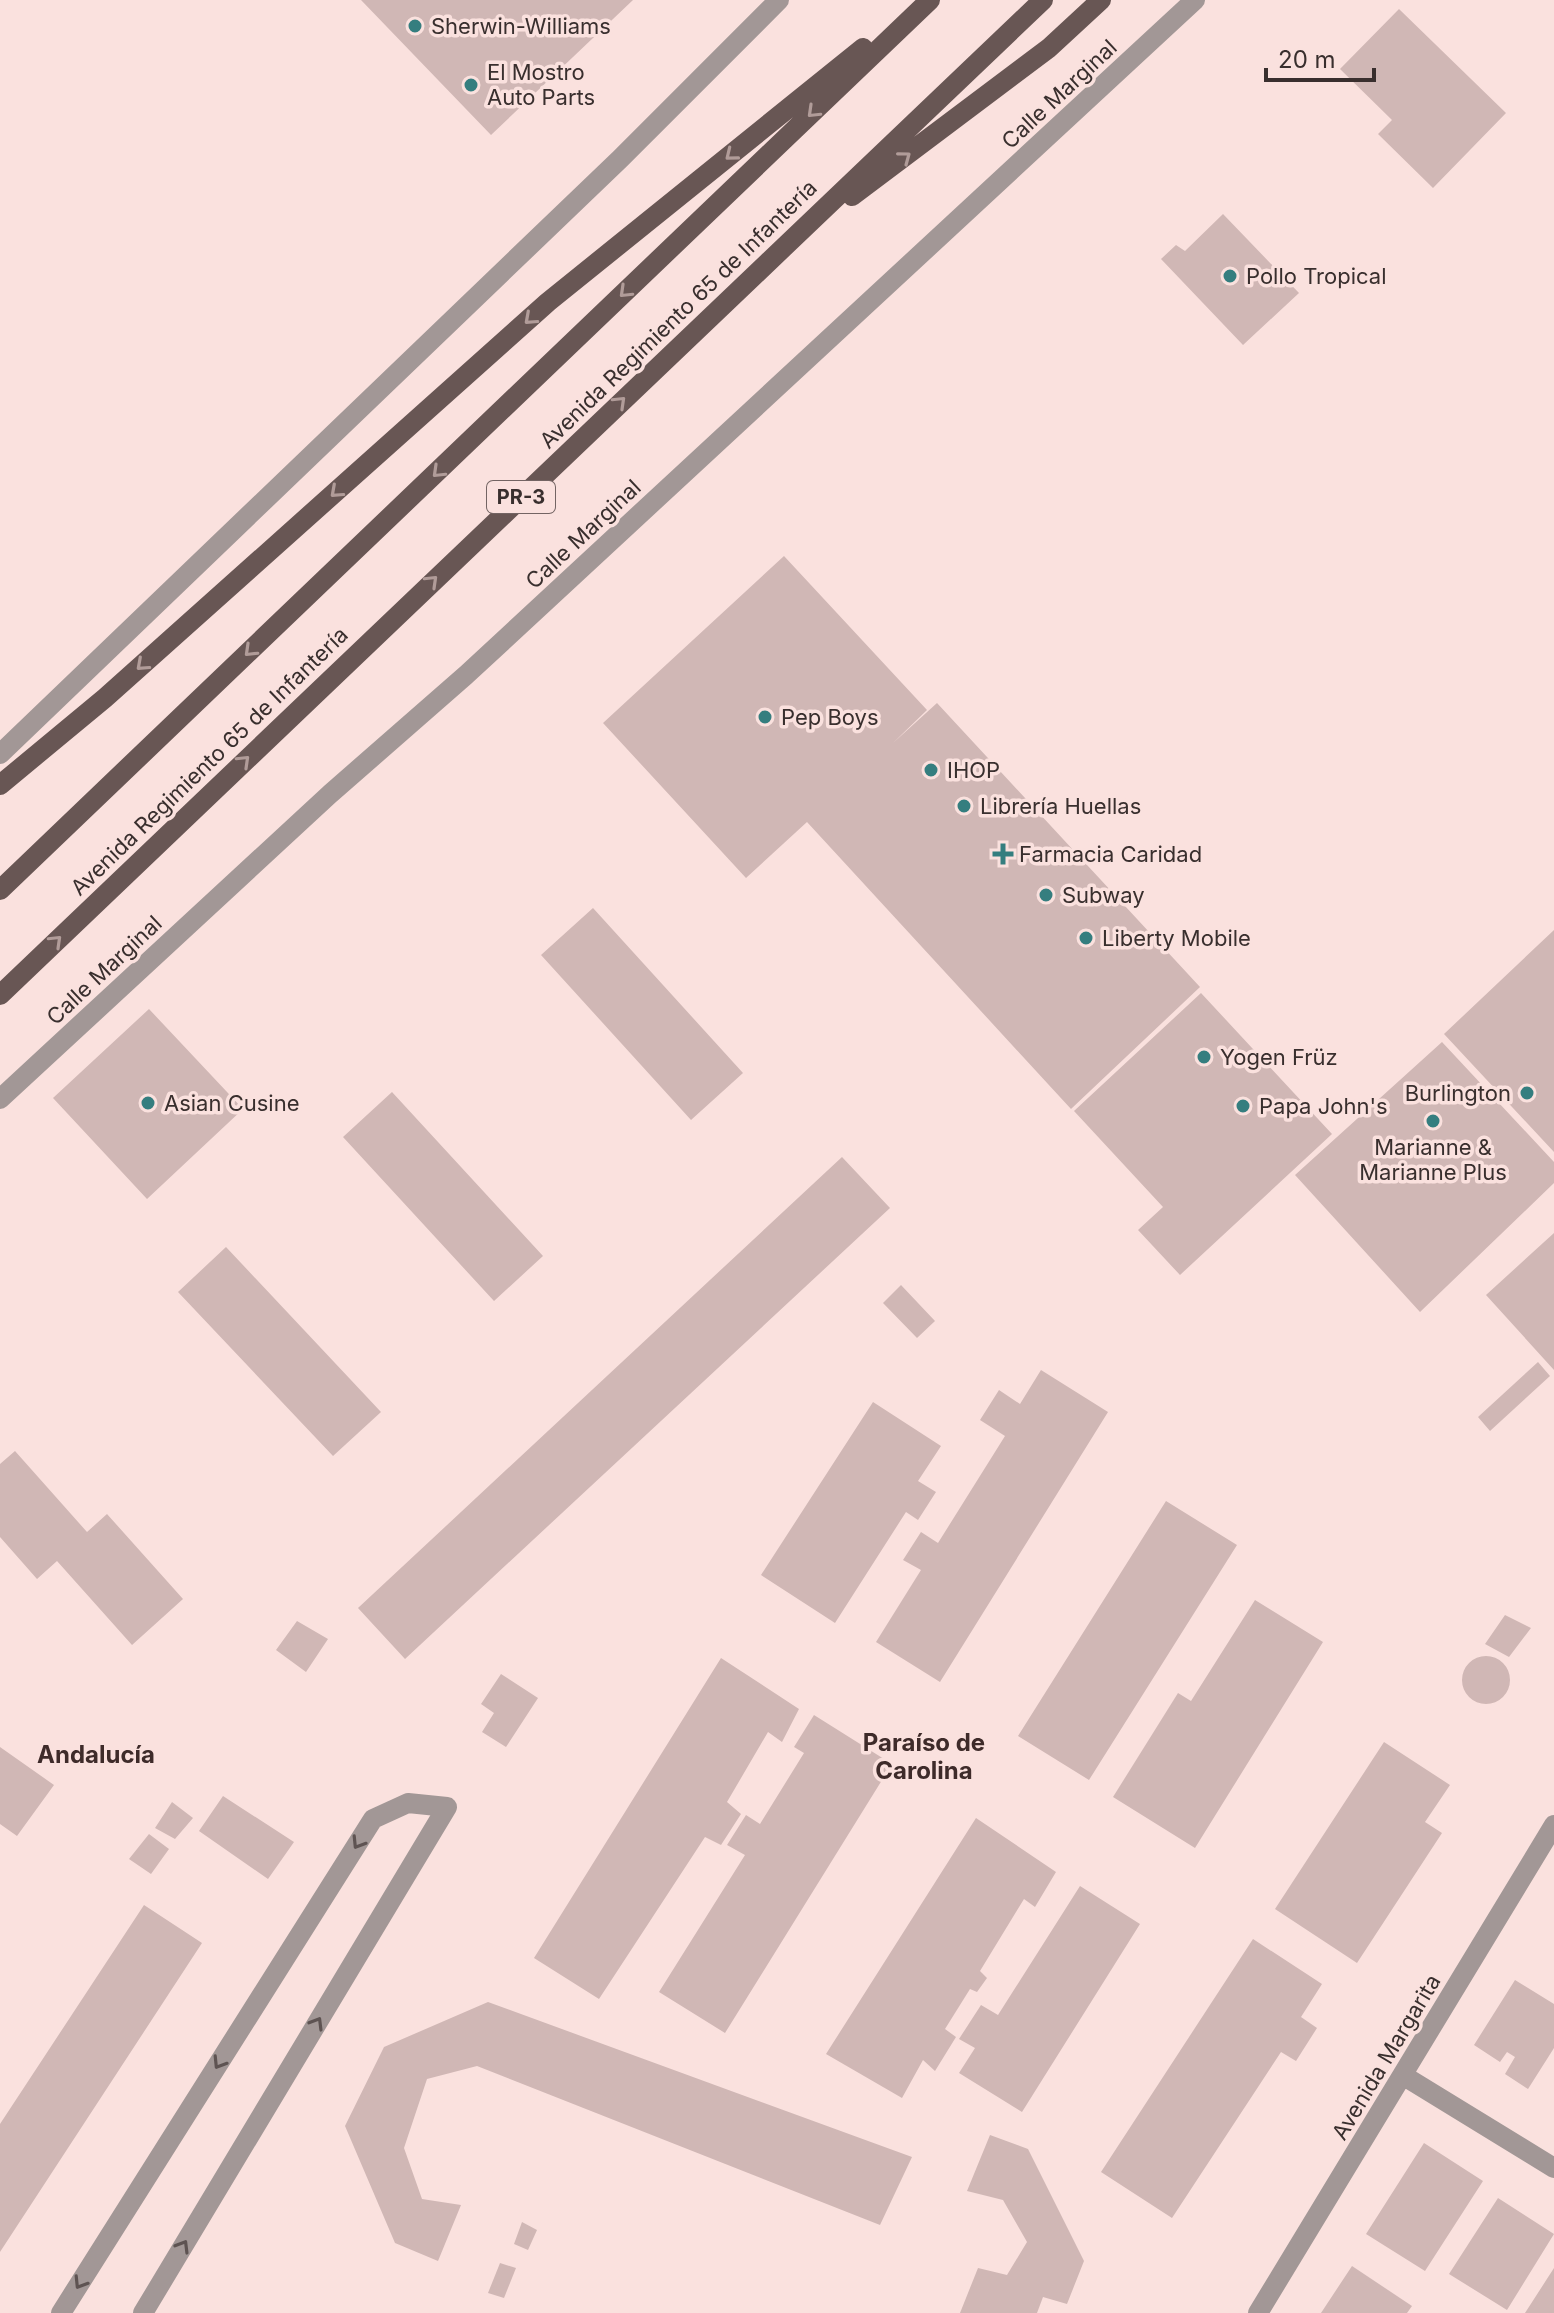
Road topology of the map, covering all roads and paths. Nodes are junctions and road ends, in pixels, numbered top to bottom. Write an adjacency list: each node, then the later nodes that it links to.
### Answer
1 (779, 0): 8 (street)
2 (923, 0): 9 (main road, one-way to 9)
3 (930, 0): 10 (main road, one-way to 10)
4 (1043, 0): 7 (main road, Avenida Regimiento 65 de Infantería / PR-3)
5 (1101, 0): 7 (main road, one-way to 5)
6 (1195, 0): 12 (street, Calle Marginal)
7 (775, 254): 11 (main road, Avenida Regimiento 65 de Infantería / PR-3, one-way to 7)
8 (0, 754)
9 (0, 785)
10 (0, 890)
11 (0, 995)
12 (0, 1099)
13 (1554, 1825): 14 (street, Avenida Margarita)
14 (1404, 2076): 15 (street); 18 (street, Avenida Margarita)
15 (1554, 2168)
16 (61, 2313): 17 (street, one-way to 16)
17 (143, 2313)
18 (1258, 2313)

